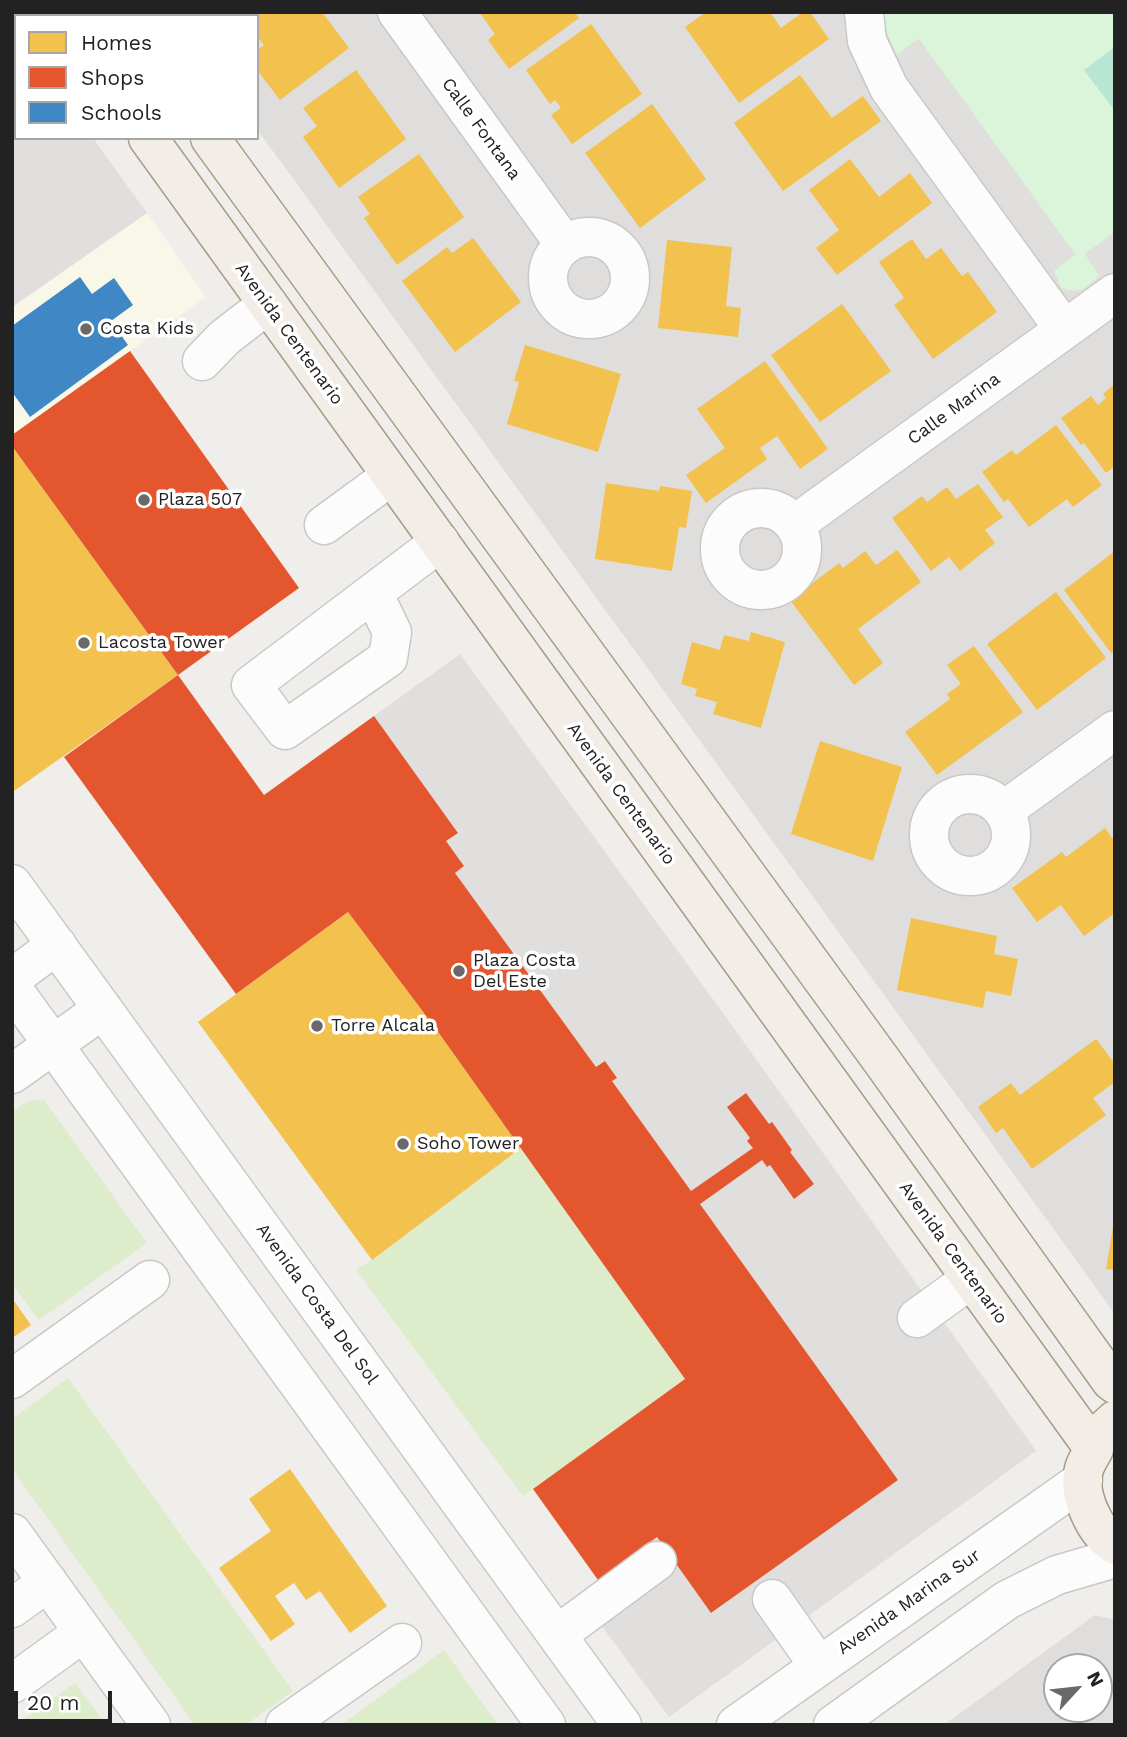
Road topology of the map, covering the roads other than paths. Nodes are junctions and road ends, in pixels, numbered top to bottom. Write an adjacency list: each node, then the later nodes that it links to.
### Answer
1 (397, 12): 5 (street, Calle Fontana)
2 (864, 12): 8 (street)
3 (149, 140): 7 (main road, Avenida Centenario)
4 (211, 140): 10 (main road)
5 (565, 245)
6 (1115, 293): 8 (street, Calle Marina)
7 (268, 304): 9 (street); 11 (main road, Avenida Centenario)
8 (1064, 329): 13 (street, Calle Marina)
9 (202, 361)
10 (435, 446): 11 (main road); 24 (main road)
11 (391, 476): 12 (street); 14 (main road, Avenida Centenario)
12 (324, 525)
13 (794, 525)
14 (440, 542): 15 (street); 26 (main road, Avenida Centenario)
15 (373, 593)
16 (1115, 730): 17 (street)
17 (1003, 811)
18 (12, 884): 19 (street, Avenida Costa Del Sol)
19 (57, 945): 20 (street); 22 (street, Avenida Costa Del Sol)
20 (12, 978)
21 (12, 988): 23 (street)
22 (103, 1009): 23 (street); 34 (street, Avenida Costa Del Sol)
23 (53, 1044): 25 (street); 38 (street)
24 (882, 1061): 26 (main road); 31 (main road)
25 (12, 1074)
26 (839, 1095): 27 (main road, Avenida Centenario)
27 (971, 1279): 29 (street); 32 (main road, Avenida Centenario)
28 (150, 1280): 30 (street)
29 (917, 1318)
30 (12, 1380)
31 (1115, 1384)
32 (1097, 1449): 35 (main road); 45 (street, Avenida Marina Sur)
33 (12, 1533): 39 (street)
34 (491, 1544): 38 (street); 43 (street, Avenida Costa Del Sol)
35 (1115, 1545)
36 (1115, 1558): 52 (street)
37 (657, 1561): 43 (street)
38 (442, 1581): 49 (street)
39 (48, 1582): 41 (street); 42 (street)
40 (772, 1599): 45 (street)
41 (12, 1608)
42 (84, 1632): 46 (street); 47 (street)
43 (557, 1635): 50 (street, Avenida Costa Del Sol)
44 (402, 1643): 48 (street)
45 (819, 1666): 51 (street, Avenida Marina Sur)
46 (12, 1684)
47 (151, 1725)
48 (285, 1725)
49 (546, 1725)
50 (621, 1725)
51 (736, 1725)
52 (833, 1725)

